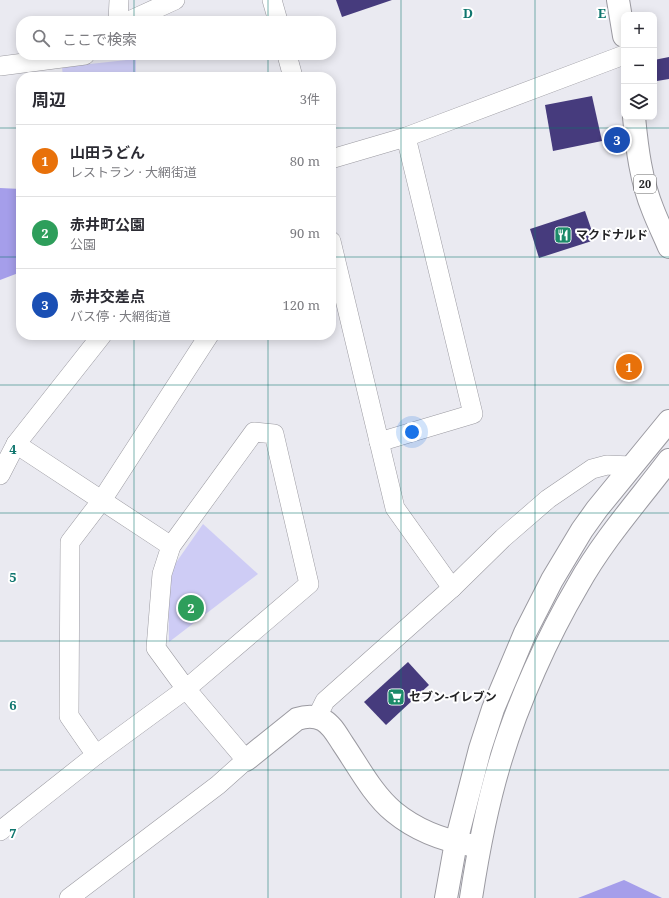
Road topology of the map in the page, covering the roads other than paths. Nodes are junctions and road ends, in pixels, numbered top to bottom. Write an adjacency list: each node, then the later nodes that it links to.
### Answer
1 (119, 0): 5 (street)
2 (175, 0): 6 (street)
3 (272, 0): 7 (street)
4 (618, 0): 8 (street)
5 (118, 16)
6 (141, 16)
7 (277, 16)
8 (621, 18)
9 (621, 56): 15 (street)
10 (46, 60): 12 (street)
11 (288, 60): 13 (street)
12 (0, 66)
13 (292, 72)
14 (634, 120): 17 (street, 20)
15 (406, 137): 16 (street); 22 (street)
16 (336, 158)
17 (669, 247)
18 (337, 298): 22 (street)
19 (98, 340): 23 (street)
20 (206, 340): 27 (street)
21 (669, 421): 25 (street)
22 (379, 442): 29 (street)
23 (16, 444): 26 (street); 27 (street)
24 (669, 460): 36 (street)
25 (632, 466): 29 (street); 35 (street)
26 (0, 475)
27 (102, 500): 28 (street); 32 (street)
28 (172, 546): 30 (street); 30 (street)
29 (452, 588): 31 (street)
30 (186, 690): 32 (street); 33 (street)
31 (317, 717): 33 (street); 35 (street)
32 (96, 755): 34 (street)
33 (246, 760): 37 (street)
34 (0, 831)
35 (456, 842): 36 (street); 38 (street)
36 (480, 848): 39 (street)
37 (70, 898)
38 (446, 898)
39 (471, 898)

